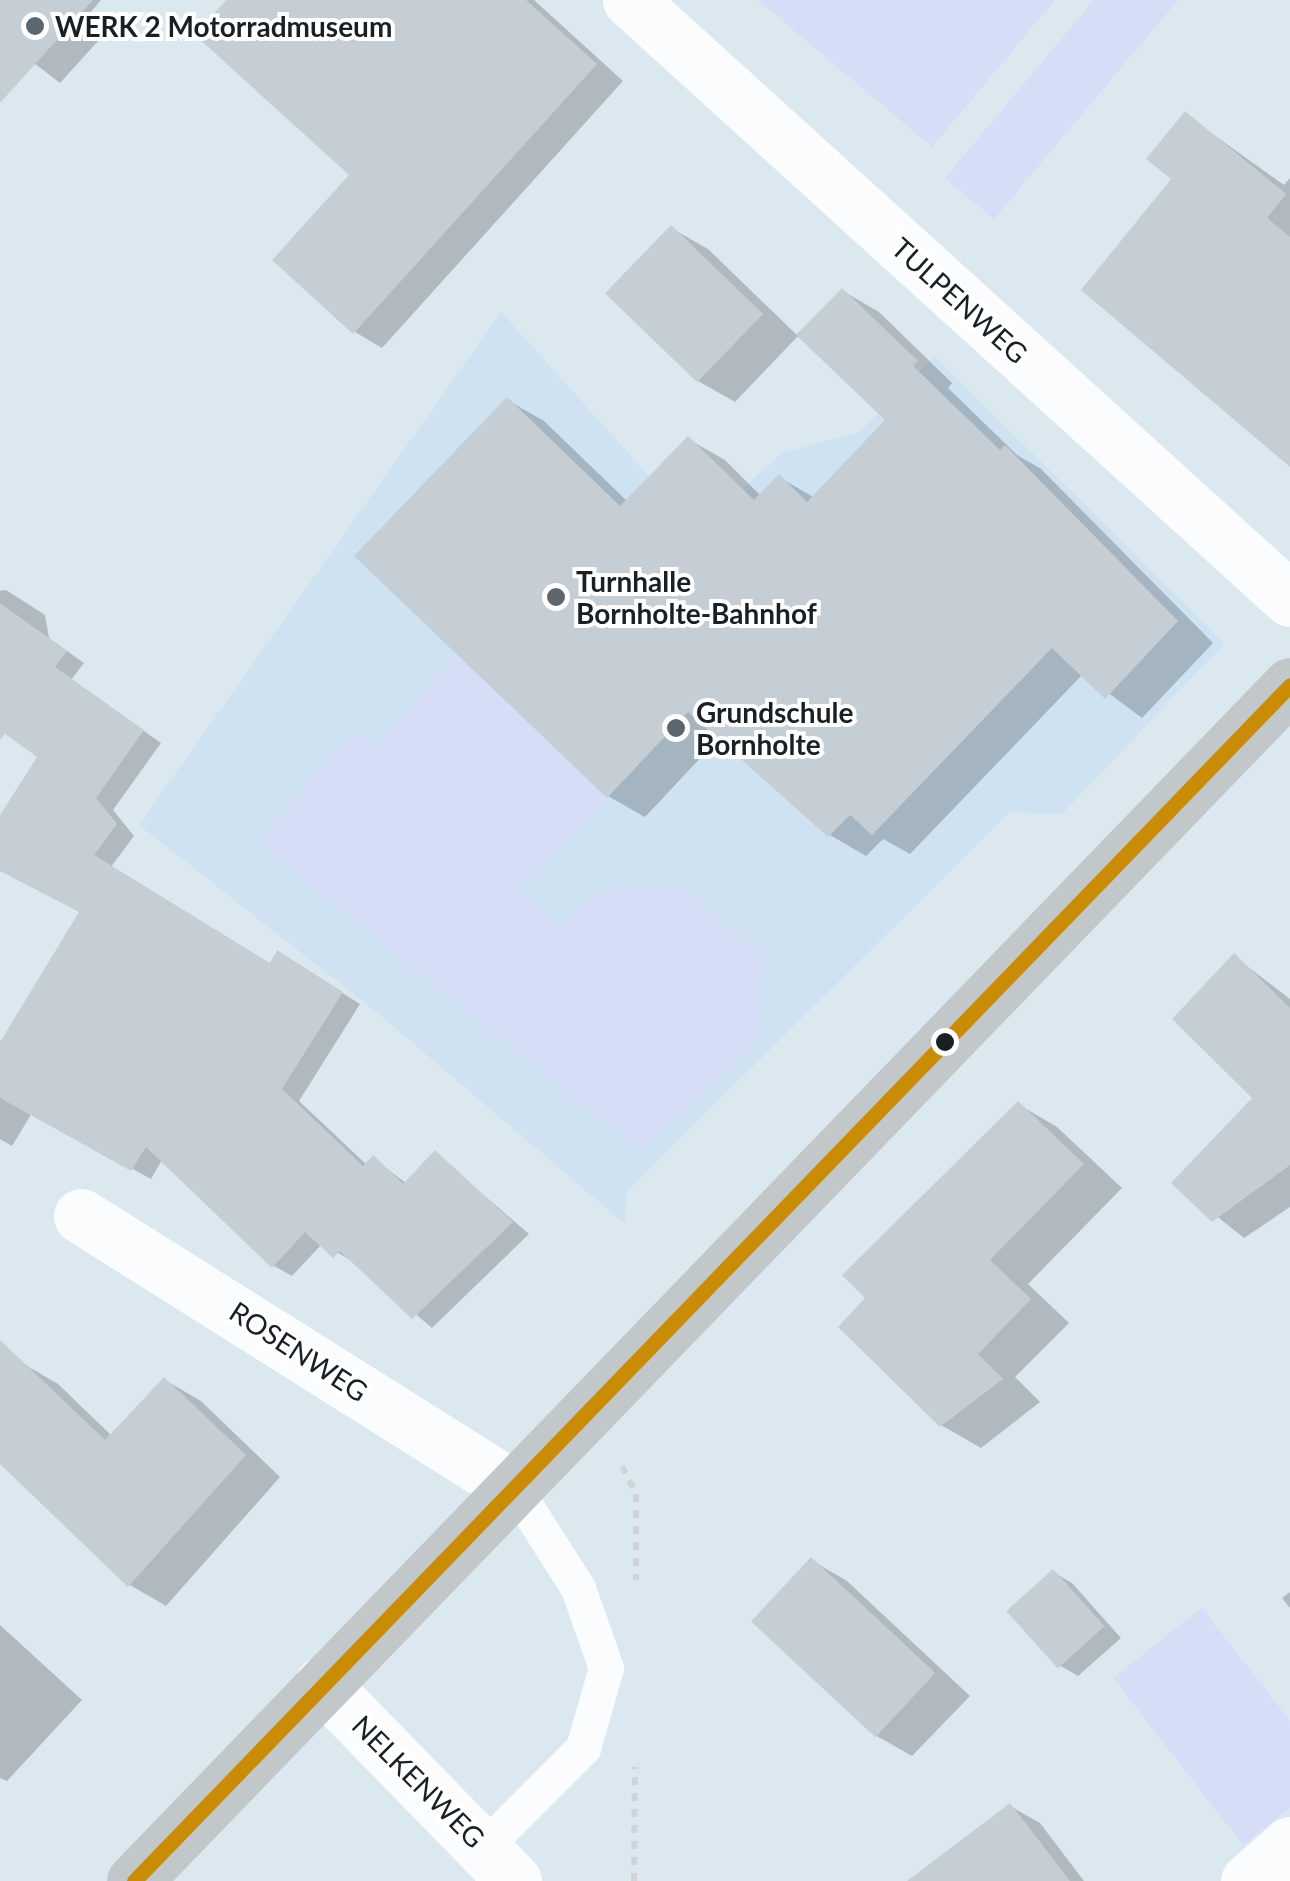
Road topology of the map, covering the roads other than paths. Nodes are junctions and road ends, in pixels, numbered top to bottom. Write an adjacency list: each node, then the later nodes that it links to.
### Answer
1 (630, 0): 2 (street, TULPENWEG)
2 (1290, 598)
3 (1290, 686): 5 (street)
4 (81, 1216): 5 (street, ROSENWEG)
5 (515, 1489): 6 (street); 8 (lane)
6 (322, 1684): 8 (street, NELKENWEG); 9 (street)
7 (1290, 1844): 10 (street)
8 (499, 1864)
9 (134, 1881)
10 (1248, 1881)

